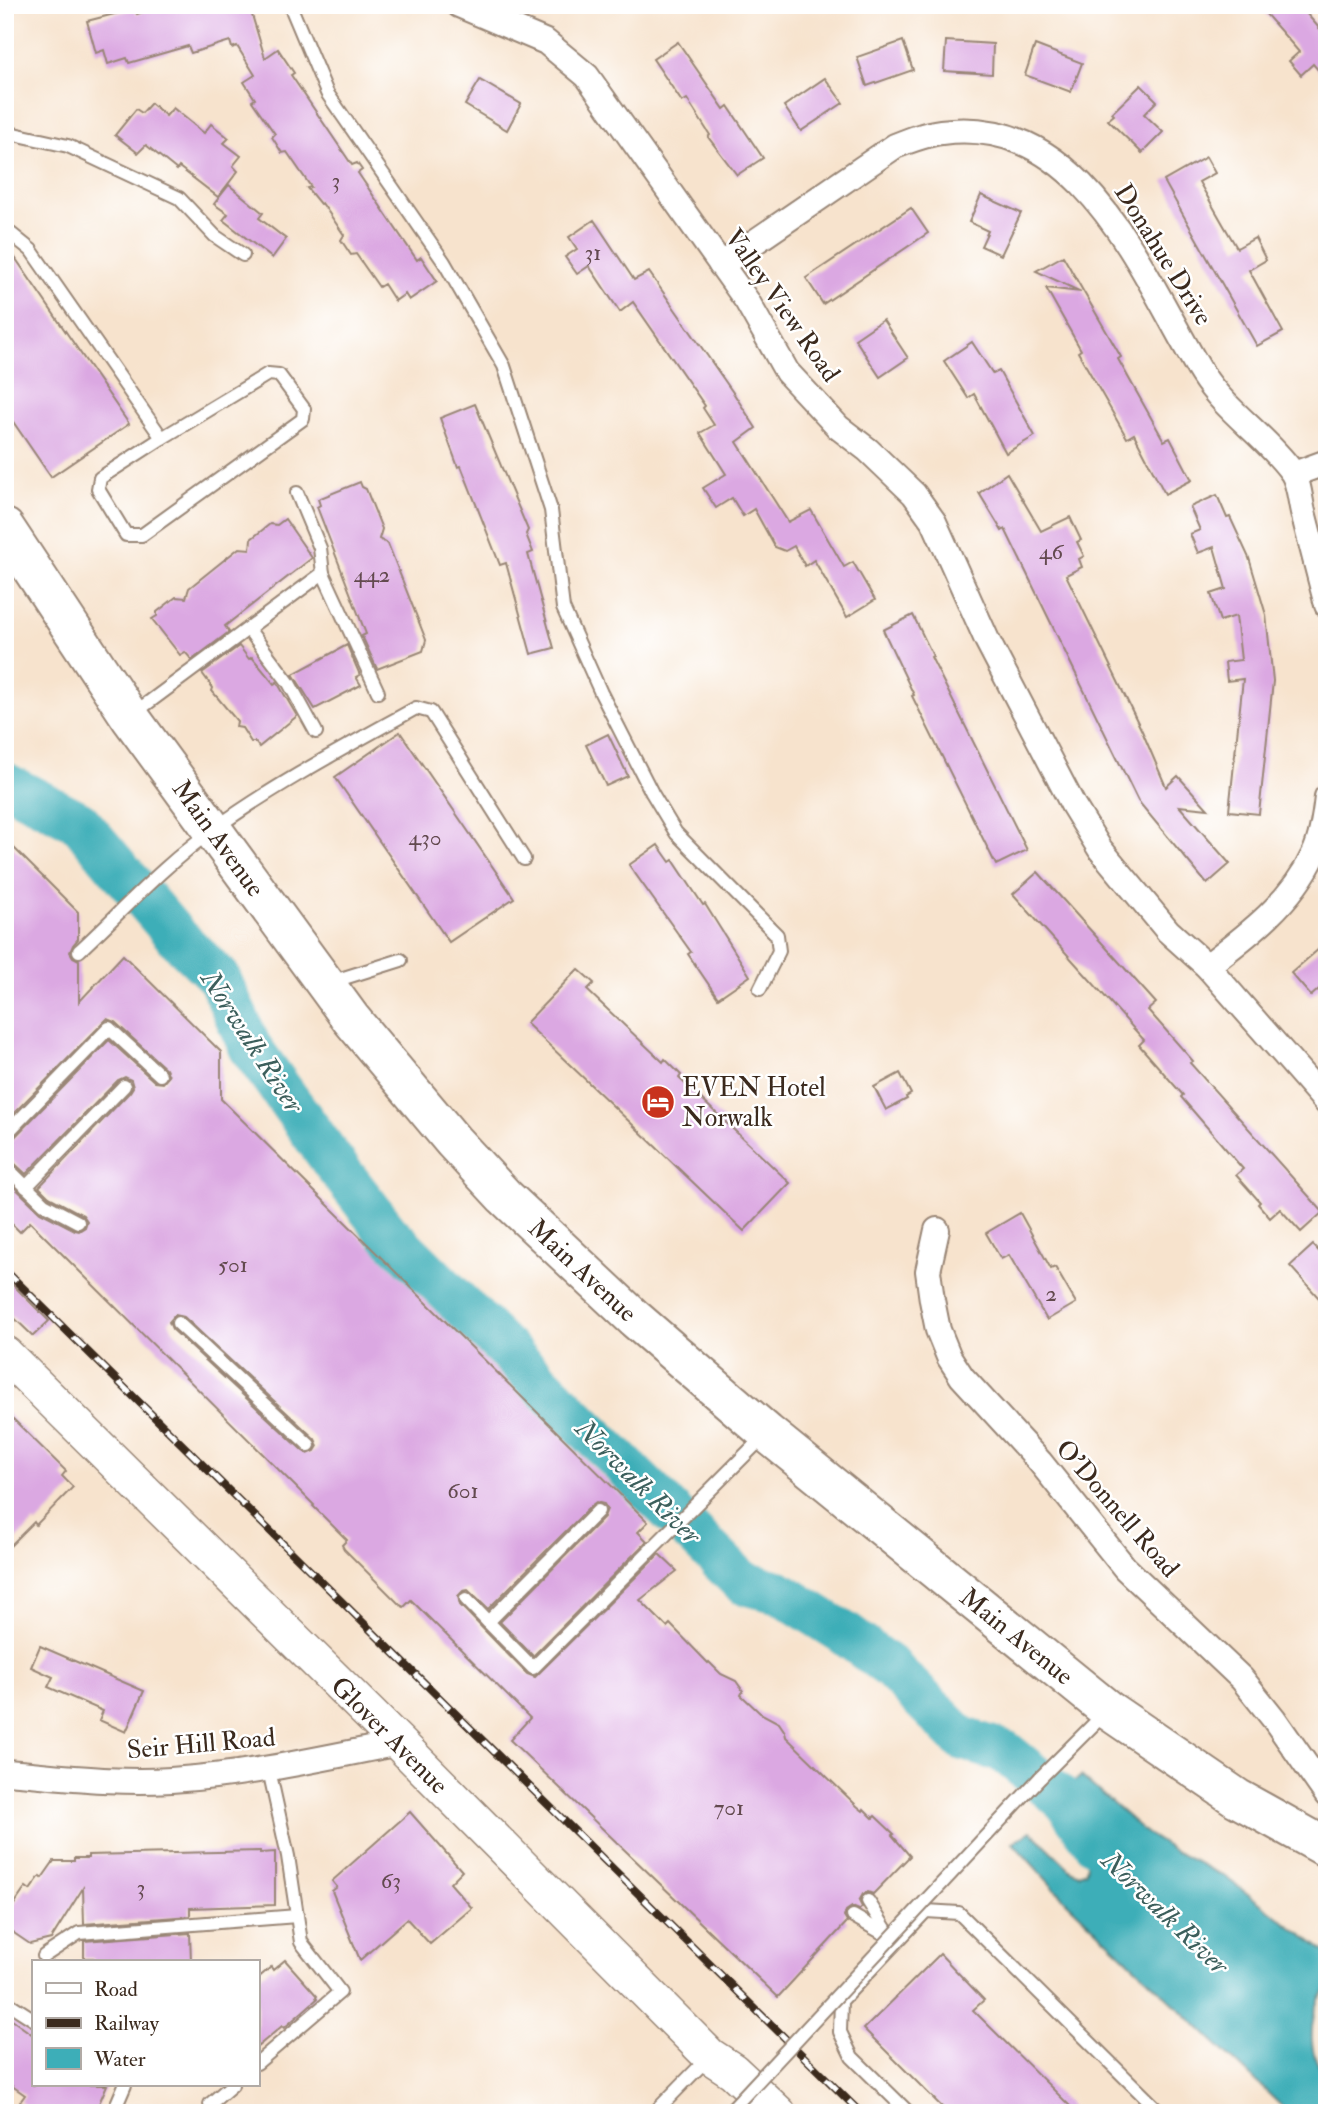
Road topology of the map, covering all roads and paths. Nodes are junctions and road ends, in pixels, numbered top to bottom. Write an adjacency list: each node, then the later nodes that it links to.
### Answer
1 (290, 5): 25 (lane)
2 (459, 5): 6 (street, Valley View Road)
3 (5, 132): 5 (lane)
4 (5, 229): 7 (lane)
5 (243, 255)
6 (721, 265): 9 (street, Donahue Drive); 23 (street, Valley View Road)
7 (162, 438): 7 (lane)
8 (1327, 462): 9 (street)
9 (1294, 474): 13 (street)
10 (297, 493): 12 (lane)
11 (5, 528): 16 (main road, Main Avenue)
12 (323, 573): 14 (lane); 15 (lane)
13 (1327, 605)
14 (249, 629): 16 (lane); 17 (lane)
15 (378, 692)
16 (130, 717): 19 (main road, Main Avenue)
17 (316, 732)
18 (1327, 797): 23 (street)
19 (214, 829): 20 (lane); 21 (lane); 24 (main road, Main Avenue)
20 (524, 859)
21 (79, 951)
22 (401, 960): 24 (lane)
23 (1207, 966): 28 (street, Valley View Road)
24 (325, 984): 36 (main road, Main Avenue)
25 (760, 989)
26 (160, 1075): 29 (lane)
27 (124, 1086): 31 (lane)
28 (1327, 1103)
29 (5, 1135)
30 (5, 1166): 31 (lane)
31 (26, 1187): 32 (lane)
32 (78, 1222)
33 (937, 1230): 45 (street, O'Donnell Road)
34 (178, 1323): 37 (lane)
35 (5, 1354): 42 (street, Glover Avenue)
36 (766, 1433): 40 (lane); 41 (main road, Main Avenue)
37 (309, 1445)
38 (598, 1511): 40 (lane)
39 (466, 1599): 40 (lane)
40 (488, 1622)
41 (1108, 1710): 46 (main road, Main Avenue); 50 (lane, bridge)
42 (399, 1743): 43 (street, Seir Hill Road); 54 (street, Glover Avenue)
43 (269, 1770): 44 (street, Seir Hill Road); 48 (lane)
44 (5, 1772)
45 (1327, 1795)
46 (1327, 1848)
47 (868, 1900): 50 (lane)
48 (297, 1916): 51 (lane); 55 (lane)
49 (853, 1916): 50 (lane)
50 (891, 1938): 61 (lane, bridge)
51 (44, 1956)
52 (5, 2001): 53 (lane)
53 (32, 2018)
54 (710, 2056): 60 (lane); 62 (street, Glover Avenue)
55 (259, 2061)
56 (125, 2086): 59 (lane)
57 (231, 2086): 58 (lane)
58 (210, 2104)
59 (113, 2113)
60 (654, 2113)
61 (728, 2113)
62 (778, 2113)
63 (909, 2113): 64 (lane)
64 (1161, 2113)

